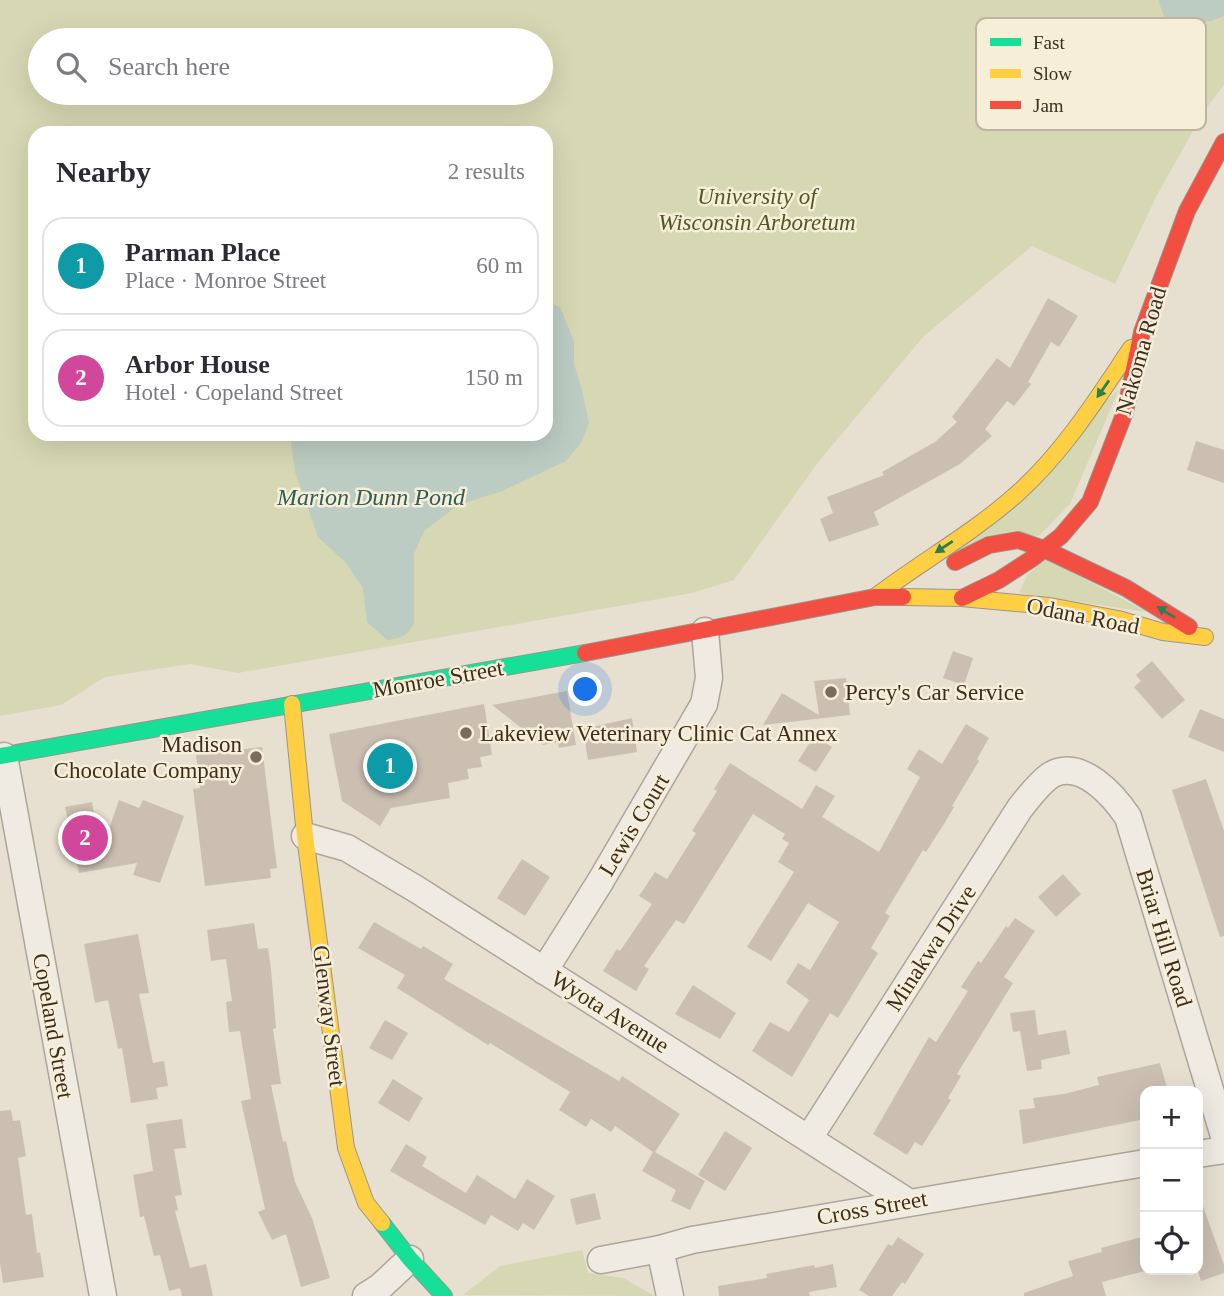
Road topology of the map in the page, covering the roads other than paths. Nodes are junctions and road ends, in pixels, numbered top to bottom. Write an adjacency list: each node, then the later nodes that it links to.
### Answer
1 (1223, 147): 2 (main road, Nakoma Road)
2 (1142, 332): 3 (main road, Nakoma Road); 7 (main road, Monroe Street, one-way to 7)
3 (1090, 502): 4 (main road); 5 (main road, Nakoma Road)
4 (1088, 529)
5 (1044, 549): 7 (main road, Monroe Street); 8 (main road, Odana Road); 10 (main road, Monroe Street)
6 (1090, 555): 8 (main road)
7 (900, 577): 9 (main road, Monroe Street)
8 (1126, 588): 12 (main road, Odana Road, one-way to 8)
9 (875, 597): 10 (main road, Monroe Street); 11 (main road, Monroe Street)
10 (961, 598): 12 (main road, Odana Road)
11 (705, 631): 14 (main road, Monroe Street); 18 (street, Lewis Court)
12 (1205, 637): 13 (main road, Odana Road)
13 (1224, 647)
14 (292, 704): 15 (main road, Monroe Street); 17 (main road, Glenway Street)
15 (2, 756): 28 (street, Copeland Street)
16 (1065, 772): 19 (street, Briar Hill Road); 20 (street, Minakwa Drive)
17 (306, 836): 18 (street, Wyota Avenue); 26 (main road, Glenway Street)
18 (544, 971): 20 (street, Wyota Avenue)
19 (1224, 1136)
20 (809, 1139): 24 (street, Wyota Avenue)
21 (1224, 1150): 22 (street)
22 (1203, 1153)
23 (1140, 1164): 24 (street, Cross Street)
24 (908, 1202): 25 (street, Cross Street)
25 (660, 1249): 27 (street, Cross Street); 31 (street)
26 (410, 1259): 29 (street); 30 (main road, Glenway Street)
27 (601, 1260)
28 (103, 1296)
29 (366, 1296)
30 (444, 1296)
31 (670, 1296)

